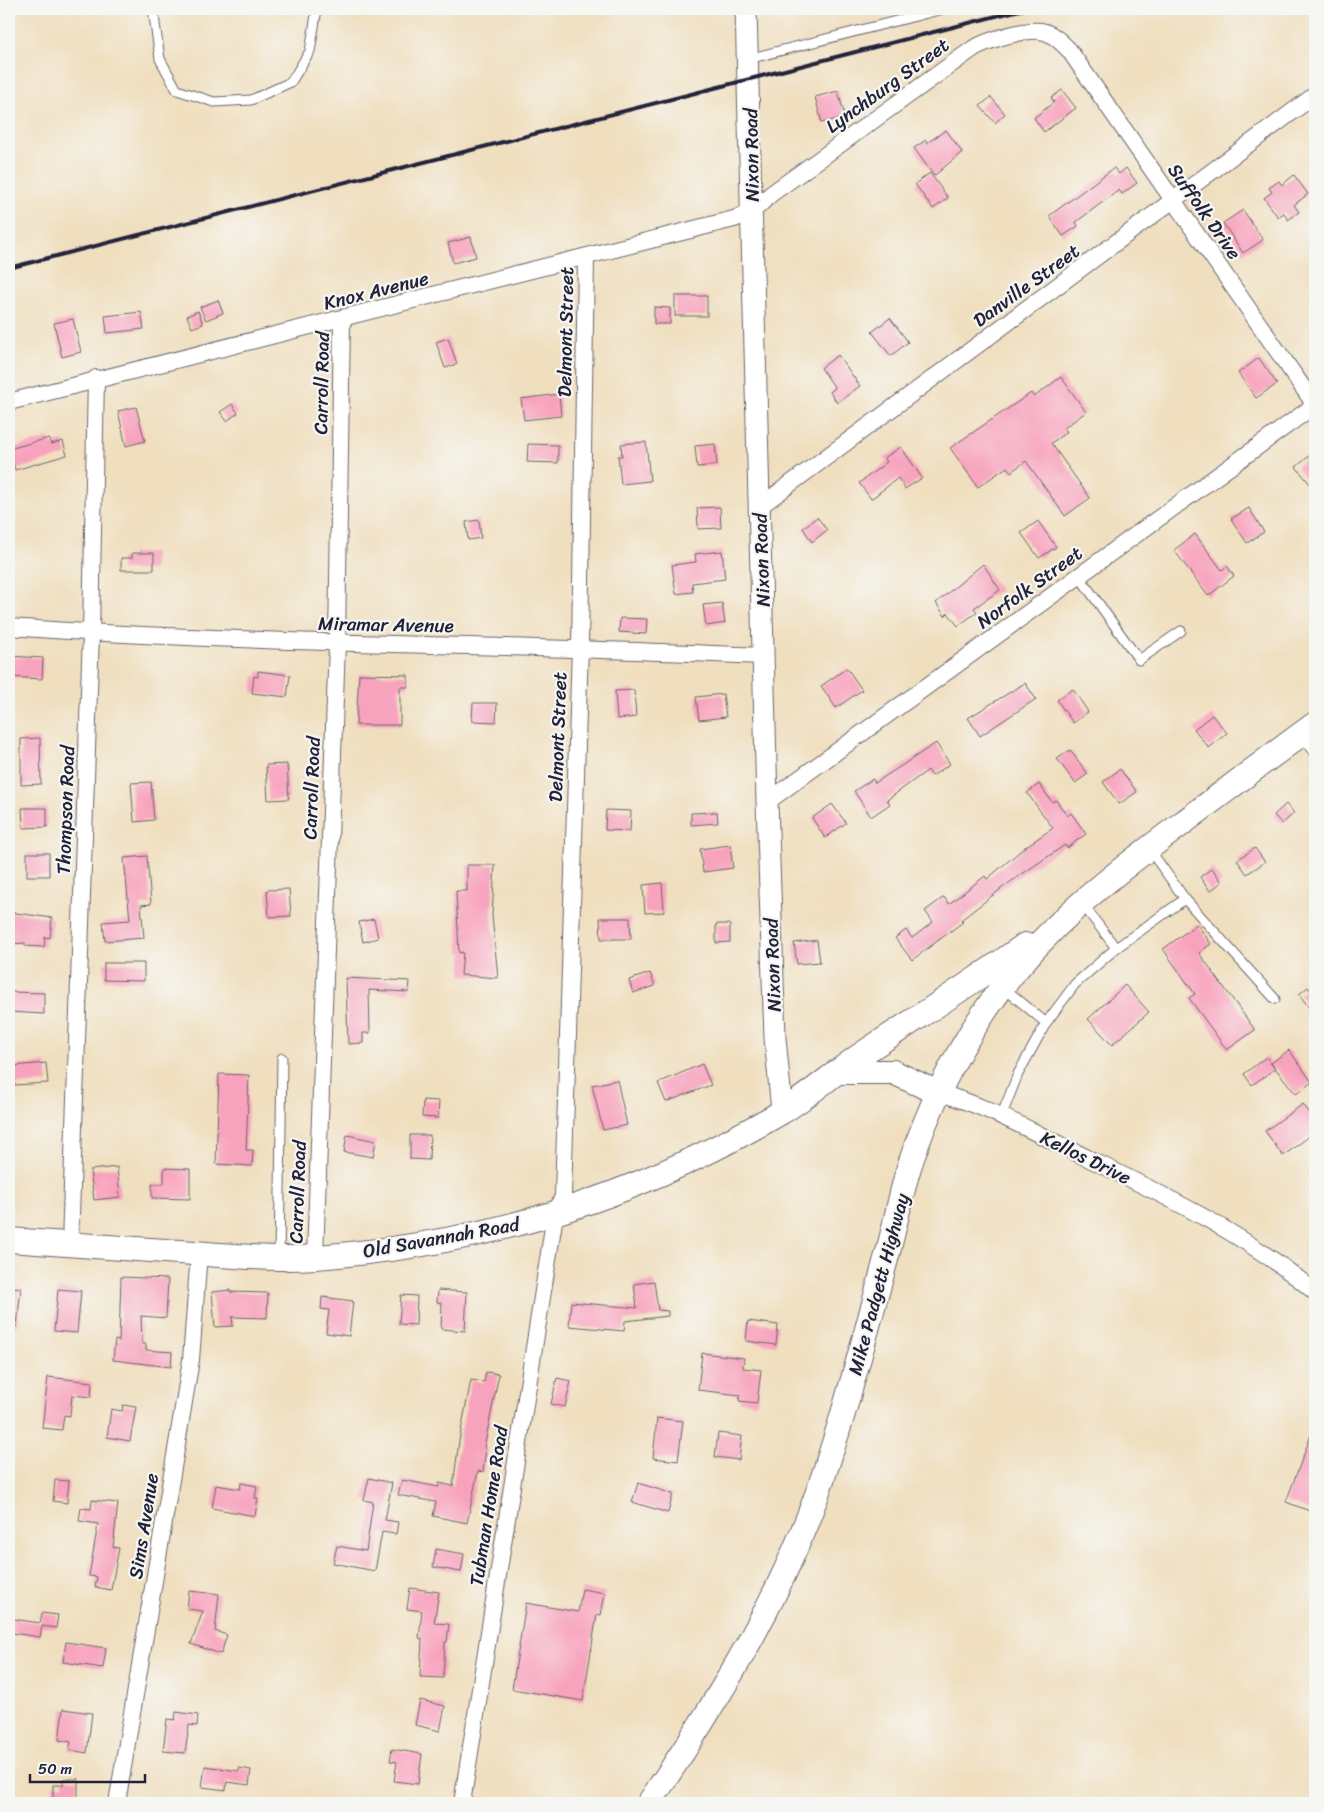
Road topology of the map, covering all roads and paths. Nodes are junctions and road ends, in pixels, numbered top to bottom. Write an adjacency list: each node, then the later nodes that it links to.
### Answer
1 (153, 9): 2 (lane)
2 (317, 9)
3 (746, 9): 6 (street, Nixon Road)
4 (943, 9): 6 (lane)
5 (1061, 41): 8 (street, Suffolk Drive); 9 (street, Lynchburg Street)
6 (748, 59): 9 (street, Nixon Road)
7 (1315, 95): 8 (street, Danville Street)
8 (1174, 201): 14 (street, Suffolk Drive); 15 (street, Danville Street)
9 (752, 212): 10 (street, Knox Avenue); 15 (street, Nixon Road)
10 (586, 258): 11 (street, Knox Avenue); 21 (street, Delmont Street)
11 (342, 320): 12 (street, Knox Avenue); 20 (street, Carroll Road)
12 (96, 378): 13 (street, Knox Avenue); 19 (street, Thompson Road)
13 (9, 402)
14 (1315, 405): 16 (street, Norfolk Street)
15 (759, 507): 22 (street, Nixon Road)
16 (1079, 576): 18 (lane); 25 (street, Norfolk Street)
17 (9, 627): 19 (street, Miramar Avenue)
18 (1181, 631)
19 (91, 633): 20 (street, Miramar Avenue); 40 (street, Thompson Road)
20 (336, 643): 21 (street, Miramar Avenue); 42 (street, Carroll Road)
21 (580, 647): 22 (street, Miramar Avenue); 38 (street, Delmont Street)
22 (763, 656): 25 (street, Nixon Road)
23 (1308, 729): 24 (lane); 26 (main road, Mike Padgett Highway)
24 (1315, 753)
25 (767, 802): 36 (street, Nixon Road)
26 (1149, 848): 27 (lane); 28 (main road, Mike Padgett Highway)
27 (1185, 899): 29 (lane); 31 (lane)
28 (1073, 909): 29 (lane); 30 (main road, Mike Padgett Highway); 34 (main road, Old Savannah Road)
29 (1116, 948): 32 (lane)
30 (1002, 986): 32 (lane); 35 (main road, Mike Padgett Highway)
31 (1275, 999)
32 (1046, 1022): 37 (lane)
33 (282, 1058): 43 (lane)
34 (837, 1072): 35 (main road, Kellos Drive); 36 (main road, Old Savannah Road)
35 (938, 1093): 37 (street, Kellos Drive); 47 (main road, Mike Padgett Highway)
36 (782, 1111): 38 (main road, Old Savannah Road)
37 (1001, 1116): 44 (street, Kellos Drive)
38 (554, 1215): 42 (main road, Old Savannah Road); 46 (street, Tubman Home Road)
39 (9, 1240): 40 (main road, Old Savannah Road)
40 (70, 1244): 41 (main road, Old Savannah Road)
41 (199, 1254): 43 (main road, Old Savannah Road); 45 (street, Sims Avenue)
42 (315, 1257): 43 (main road, Old Savannah Road)
43 (279, 1258)
44 (1315, 1291)
45 (117, 1803)
46 (462, 1803)
47 (649, 1803)

